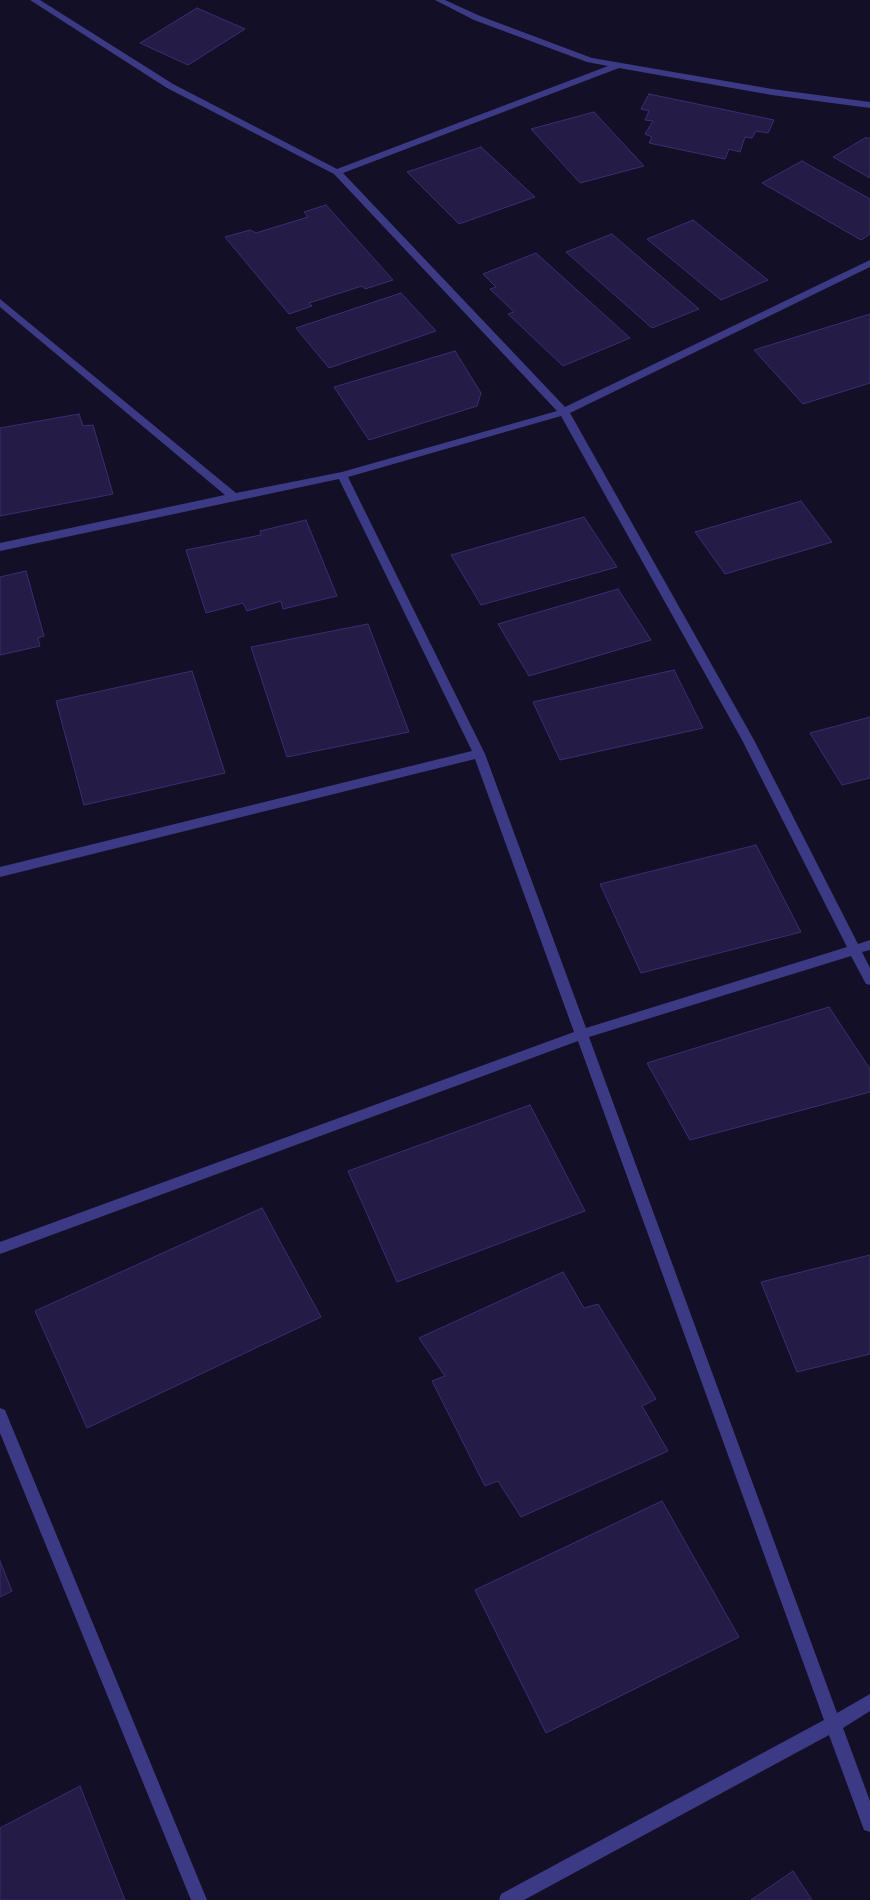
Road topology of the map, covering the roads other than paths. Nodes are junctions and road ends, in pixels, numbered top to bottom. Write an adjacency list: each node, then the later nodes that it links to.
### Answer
1 (34, 0): 5 (street)
2 (439, 0): 3 (street)
3 (618, 65): 4 (street); 5 (street)
4 (870, 105)
5 (337, 172): 8 (street)
6 (870, 263): 8 (street)
7 (0, 302): 10 (street)
8 (564, 412): 9 (street); 15 (street)
9 (342, 475): 10 (street); 12 (street)
10 (234, 497): 11 (street)
11 (0, 547)
12 (479, 754): 13 (street); 17 (street)
13 (0, 872)
14 (870, 945): 15 (street)
15 (854, 950): 16 (street); 17 (street)
16 (870, 980)
17 (583, 1034): 18 (street); 21 (street)
18 (0, 1248)
19 (0, 1415): 23 (street)
20 (870, 1702): 21 (street)
21 (832, 1724): 22 (street); 24 (street)
22 (870, 1824)
23 (199, 1900)
24 (507, 1900)

